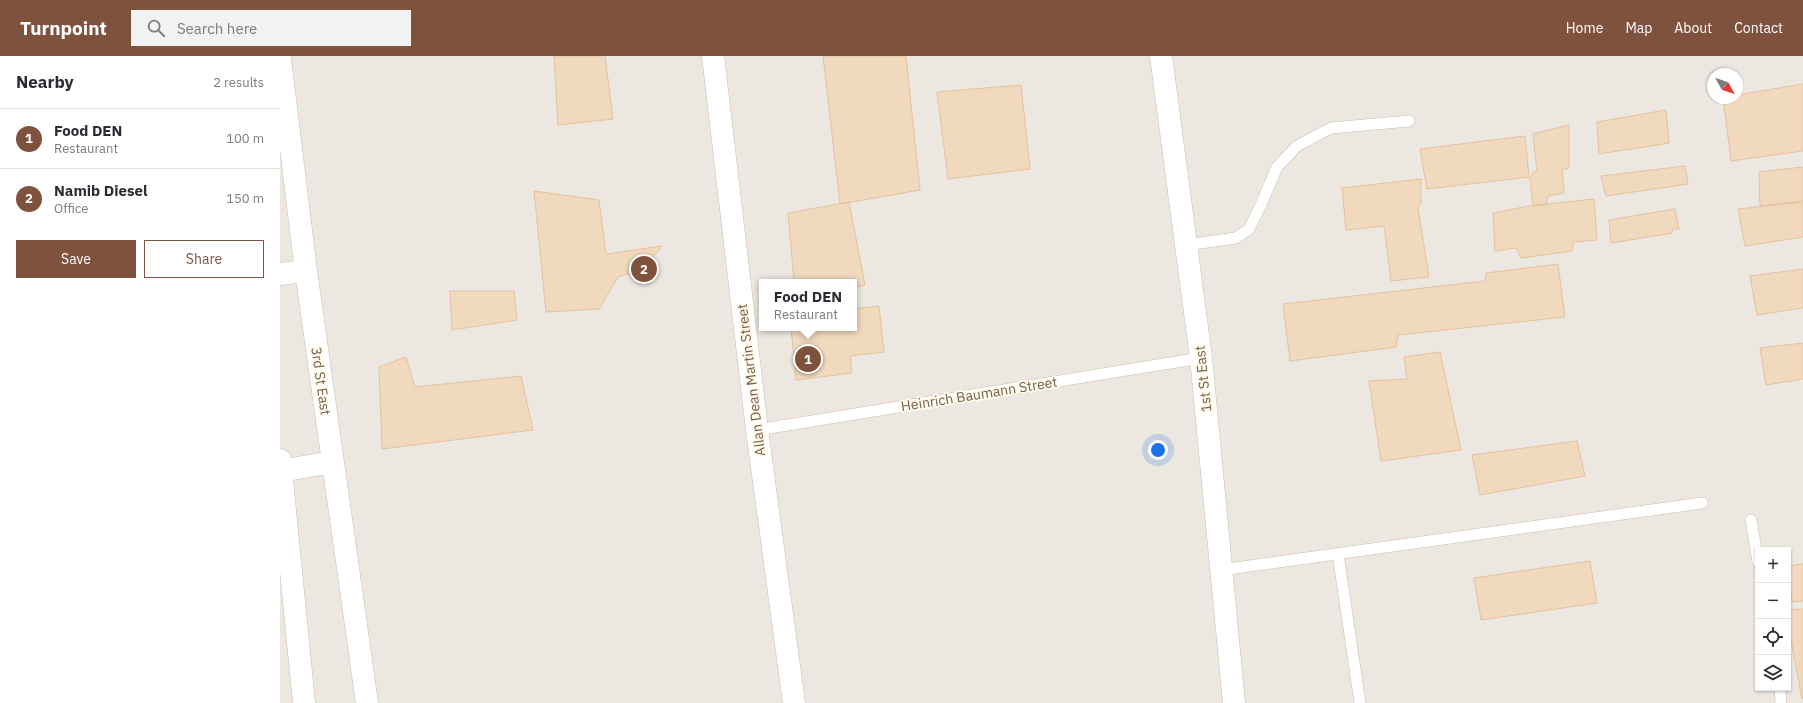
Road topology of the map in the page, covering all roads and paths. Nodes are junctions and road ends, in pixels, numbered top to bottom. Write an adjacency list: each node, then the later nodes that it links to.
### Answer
1 (713, 56): 9 (street, Allan Dean Martin Street)
2 (1161, 56): 5 (street, 1st St East)
3 (280, 59): 6 (street, 3rd St East)
4 (1410, 121): 5 (lane)
5 (1186, 245): 8 (street, 1st St East)
6 (306, 271): 7 (street); 10 (street, 3rd St East)
7 (280, 274)
8 (1201, 358): 9 (lane, Heinrich Baumann Street); 16 (street, 1st St East)
9 (757, 430): 20 (street, Allan Dean Martin Street)
10 (332, 462): 11 (street); 19 (street, 3rd St East)
11 (281, 466): 18 (street)
12 (1702, 503): 15 (lane)
13 (1751, 520): 14 (lane)
14 (1756, 547)
15 (1338, 554): 16 (lane); 22 (lane)
16 (1221, 570): 21 (street, 1st St East)
17 (1780, 691): 23 (lane)
18 (304, 703)
19 (367, 703)
20 (794, 703)
21 (1234, 703)
22 (1360, 703)
23 (1780, 703)

